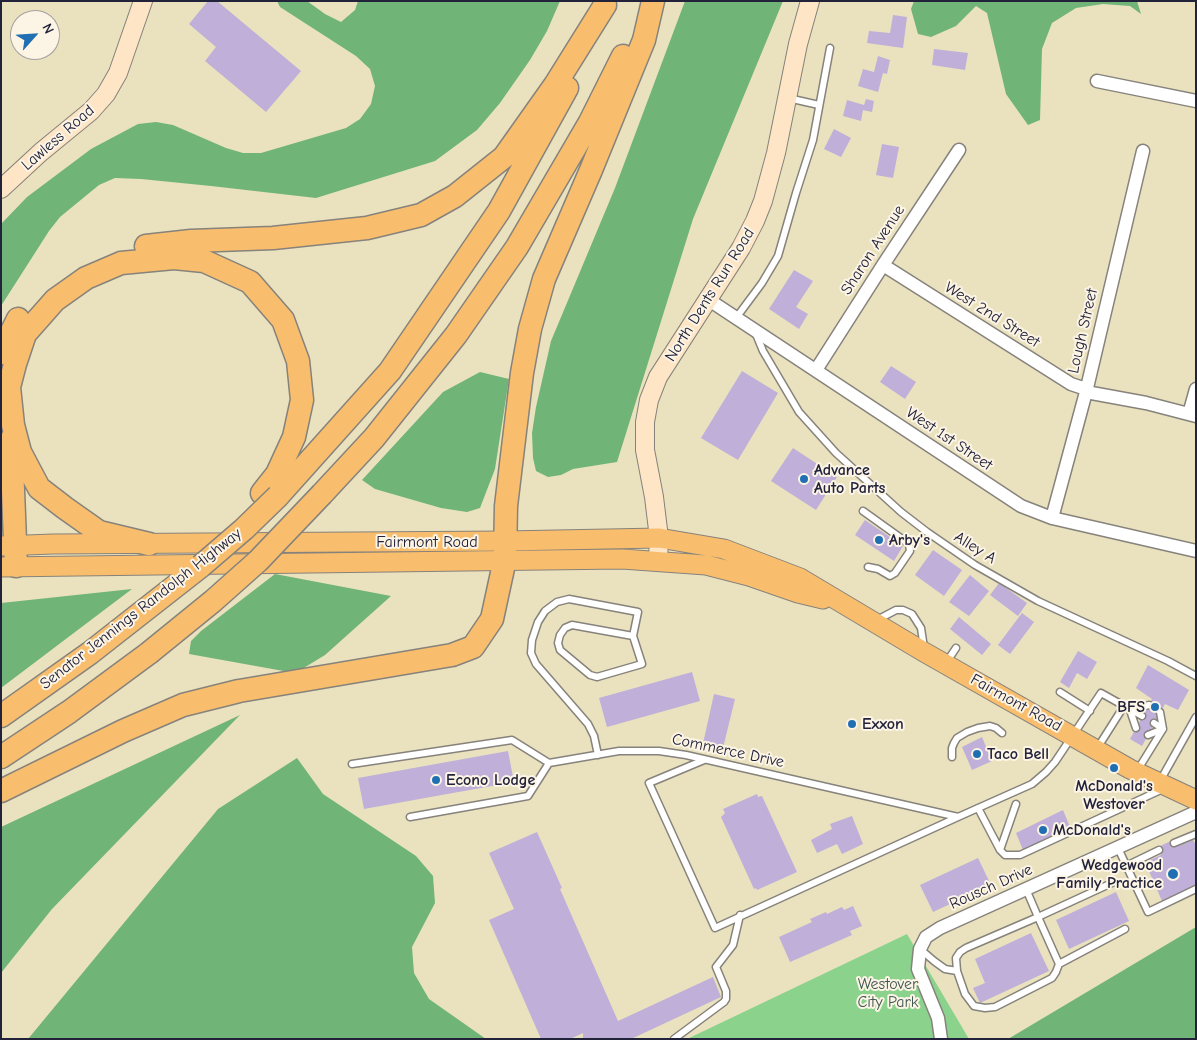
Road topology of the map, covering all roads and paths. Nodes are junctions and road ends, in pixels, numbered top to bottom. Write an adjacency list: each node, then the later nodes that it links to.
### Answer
1 (143, 1): 13 (street, Lawless Road)
2 (648, 1): 57 (highway, Senator Jennings Randolph Highway, bridge)
3 (653, 1): 29 (highway)
4 (810, 1): 8 (street, North Dents Run Road)
5 (606, 3): 18 (highway); 24 (highway)
6 (830, 48): 10 (lane)
7 (1097, 81): 9 (street)
8 (787, 97): 10 (lane); 15 (street, North Dents Run Road)
9 (1196, 101)
10 (819, 105): 16 (lane)
11 (959, 150): 14 (street, Sharon Avenue)
12 (1143, 150): 22 (street, Lough Street)
13 (1, 189)
14 (883, 265): 19 (street, Sharon Avenue); 22 (street, West 2nd Street)
15 (708, 300): 16 (street, West 1st Street); 27 (street, North Dents Run Road)
16 (736, 318): 17 (street, West 1st Street)
17 (755, 331): 19 (street, West 1st Street); 40 (lane, Alley A)
18 (1, 353)
19 (816, 370): 26 (street, West 1st Street)
20 (10, 387): 24 (highway); 28 (highway); 31 (highway)
21 (1196, 389): 23 (street)
22 (1086, 391): 23 (street, West 2nd Street); 26 (street, Lough Street)
23 (1192, 415)
24 (270, 494): 46 (highway, Senator Jennings Randolph Highway, bridge)
25 (863, 511): 33 (lane)
26 (1052, 518): 30 (street, West 1st Street)
27 (660, 538): 29 (main road, Fairmont Road); 32 (street, North Dents Run Road); 34 (main road, Fairmont Road)
28 (149, 544): 29 (main road, Fairmont Road); 31 (main road, Fairmont Road)
29 (505, 550): 31 (main road, Fairmont Road); 32 (main road, Fairmont Road); 64 (highway)
30 (1196, 551)
31 (8, 556)
32 (658, 560): 34 (main road, Fairmont Road)
33 (868, 567)
34 (839, 602): 35 (main road, Fairmont Road)
35 (874, 621): 38 (main road, Fairmont Road); 38 (lane)
36 (633, 636): 36 (lane); 56 (lane)
37 (956, 648): 39 (lane)
38 (924, 652): 39 (main road, Fairmont Road)
39 (946, 664): 54 (main road, Fairmont Road)
40 (1196, 676)
41 (1060, 692): 44 (lane)
42 (1149, 705): 43 (lane)
43 (1127, 708): 44 (lane); 47 (lane); 50 (lane); 55 (lane)
44 (1090, 711): 54 (lane)
45 (1160, 712): 51 (lane)
46 (1, 716)
47 (1142, 716)
48 (1196, 717): 63 (lane)
49 (1154, 723): 51 (lane)
50 (1136, 728)
51 (1163, 729): 53 (lane); 62 (lane)
52 (1002, 733): 58 (lane)
53 (1148, 735)
54 (1073, 736): 55 (main road, Fairmont Road); 67 (lane)
55 (1097, 750): 62 (main road, Fairmont Road)
56 (598, 755): 59 (lane, Commerce Drive); 60 (lane, Commerce Drive)
57 (1, 757)
58 (952, 757)
59 (705, 759): 70 (lane, Commerce Drive); 80 (lane)
60 (549, 763): 61 (lane); 69 (lane)
61 (352, 764)
62 (1136, 772): 63 (main road, Fairmont Road)
63 (1164, 785): 65 (main road, Fairmont Road); 74 (lane)
64 (1, 791)
65 (1196, 800)
66 (1016, 804): 74 (lane)
67 (978, 808): 70 (lane); 74 (lane)
68 (1196, 812): 73 (street, Rousch Drive)
69 (410, 817)
70 (958, 817): 80 (lane)
71 (1196, 834): 72 (lane)
72 (1174, 843)
73 (1118, 848): 76 (lane); 78 (street, Rousch Drive)
74 (1000, 850)
75 (1159, 850): 76 (lane)
76 (1126, 866): 79 (lane)
77 (1114, 882): 81 (lane)
78 (1026, 889): 81 (lane); 83 (street, Rousch Drive)
79 (1196, 889)
80 (740, 915): 86 (lane)
81 (1038, 917): 84 (lane); 85 (lane)
82 (1125, 929): 84 (lane)
83 (920, 949): 85 (lane); 87 (street)
84 (1059, 964): 85 (lane)
85 (957, 972)
86 (674, 1039)
87 (941, 1039)

